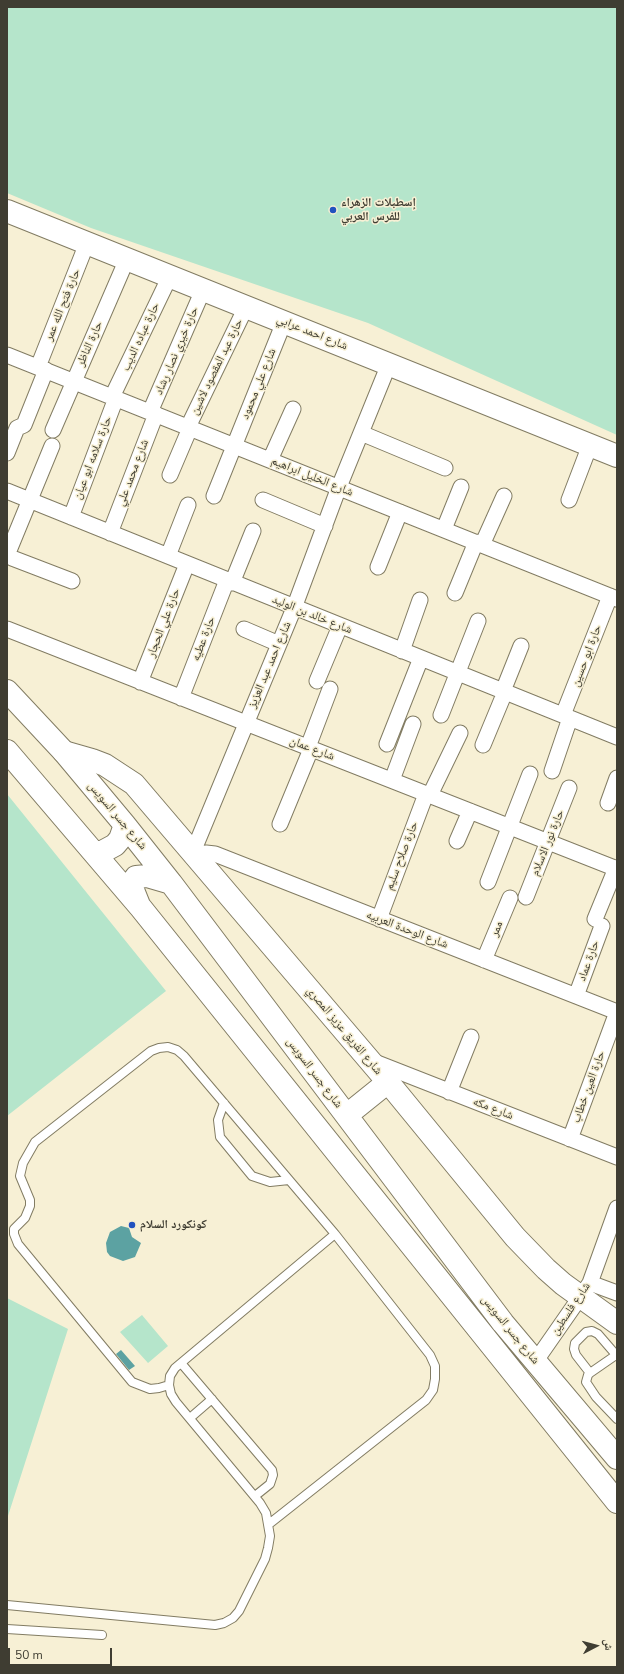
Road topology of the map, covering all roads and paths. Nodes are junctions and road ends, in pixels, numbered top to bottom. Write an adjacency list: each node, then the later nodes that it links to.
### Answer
1 (7, 211): 2 (main road, شارع احمد عرابي)
2 (87, 243): 3 (main road, شارع احمد عرابي); 10 (street, حارة فتح الله عمر)
3 (127, 259): 4 (main road, شارع احمد عرابي); 11 (street, حارة الناظر)
4 (170, 276): 5 (main road, شارع احمد عرابي); 12 (street, حارة عباده الديب)
5 (203, 290): 6 (main road, شارع احمد عرابي); 14 (street, حارة خيري نصار رشاد)
6 (246, 307): 7 (main road, شارع احمد عرابي); 15 (street, حارة عبد المقصود لاشين)
7 (284, 322): 9 (main road, شارع احمد عرابي); 19 (street, شارع علي محمود)
8 (7, 355): 10 (street, شارع الخليل ابراهيم)
9 (389, 364): 17 (street, شارع احمد عبد العزيز); 18 (main road, شارع احمد عرابي)
10 (42, 369): 11 (street, شارع الخليل ابراهيم); 21 (street, حارة فتح الله عمر)
11 (74, 382): 12 (street, شارع الخليل ابراهيم); 16 (street, حارة الناظر)
12 (114, 398): 14 (street, شارع الخليل ابراهيم); 36 (street, حارة سلامه ابو عيان)
13 (292, 409): 23 (street)
14 (153, 413): 15 (street, شارع الخليل ابراهيم); 40 (street, شارع محمد علي)
15 (189, 428): 19 (street, شارع الخليل ابراهيم); 25 (street, حارة عبد المقصود لاشين)
16 (53, 430)
17 (361, 433): 24 (street); 26 (street, شارع احمد عبد العزيز)
18 (590, 444): 22 (main road, شارع احمد عرابي); 33 (street)
19 (234, 445): 23 (street, شارع الخليل ابراهيم); 29 (street, شارع علي محمود)
20 (52, 446): 31 (street)
21 (7, 453)
22 (617, 456)
23 (270, 460): 26 (street, شارع الخليل ابراهيم)
24 (444, 468)
25 (170, 476)
26 (339, 487): 35 (street, شارع الخليل ابراهيم); 37 (street, شارع احمد عبد العزيز)
27 (461, 488): 38 (street)
28 (7, 491): 31 (street, شارع خالد بن الوليد)
29 (214, 496)
30 (504, 496): 41 (street)
31 (30, 500): 36 (street, شارع خالد بن الوليد); 45 (street)
32 (263, 500): 37 (street)
33 (569, 500)
34 (188, 505): 42 (street)
35 (400, 512): 38 (street, شارع الخليل ابراهيم); 44 (street)
36 (71, 517): 40 (street, شارع خالد بن الوليد)
37 (324, 526): 50 (street, شارع احمد عبد العزيز)
38 (444, 529): 41 (street, شارع الخليل ابراهيم)
39 (253, 531): 46 (street, حارة عطيه)
40 (110, 533): 42 (street, شارع خالد بن الوليد)
41 (479, 543): 47 (street); 48 (street, شارع الخليل ابراهيم)
42 (168, 556): 43 (street, شارع خالد بن الوليد)
43 (187, 564): 46 (street, شارع خالد بن الوليد); 61 (street, حارة علي الحجار)
44 (378, 567)
45 (72, 581)
46 (230, 581): 50 (street, شارع خالد بن الوليد); 65 (street, حارة عطيه)
47 (455, 593)
48 (614, 597): 67 (street, حارة ابو حسين)
49 (420, 600): 57 (street)
50 (294, 608): 52 (street, شارع خالد بن الوليد); 55 (street, شارع احمد عبد العزيز)
51 (478, 621): 59 (street)
52 (340, 626): 57 (street, شارع خالد بن الوليد); 60 (street)
53 (7, 629): 61 (street, شارع عمان)
54 (244, 629): 55 (street)
55 (279, 644): 68 (street, شارع احمد عبد العزيز)
56 (521, 646): 64 (street)
57 (402, 651): 58 (street, شارع خالد بن الوليد)
58 (421, 658): 59 (street, شارع خالد بن الوليد); 72 (street)
59 (458, 673): 64 (street, شارع خالد بن الوليد); 66 (street)
60 (317, 681)
61 (140, 682): 65 (street, شارع عمان)
62 (330, 689): 74 (street)
63 (7, 691): 76 (main road, شارع جسر السويس)
64 (504, 692): 67 (street, شارع خالد بن الوليد); 73 (street)
65 (181, 698): 68 (street, شارع عمان)
66 (441, 715)
67 (567, 717): 71 (street, شارع خالد بن الوليد); 77 (street, حارة ابو حسين)
68 (246, 723): 74 (street, شارع عمان); 91 (street, شارع احمد عبد العزيز)
69 (413, 724): 80 (street)
70 (460, 733): 82 (street, حارة صلاح سليم)
71 (617, 737)
72 (387, 744)
73 (483, 745)
74 (310, 748): 80 (street, شارع عمان); 85 (street)
75 (7, 751): 90 (main road, شارع جسر السويس)
76 (64, 752): 86 (main road, شارع جسر السويس); 91 (main road, شارع الفريق عزيز المصري)
77 (552, 770)
78 (530, 774): 87 (street)
79 (617, 778): 83 (street)
80 (392, 780): 82 (street, شارع عمان)
81 (569, 788): 89 (street, حارة نور الاسلام)
82 (428, 794): 84 (street, شارع عمان); 98 (street, حارة صلاح سليم)
83 (608, 803)
84 (470, 811): 87 (street, شارع عمان); 88 (street)
85 (280, 824)
86 (125, 825): 90 (main road); 94 (main road, شارع جسر السويس)
87 (510, 826): 89 (street, شارع عمان); 93 (street)
88 (458, 841)
89 (549, 842): 92 (street, شارع عمان); 95 (street, حارة نور الاسلام)
90 (94, 853): 97 (main road, شارع جسر السويس)
91 (194, 854): 98 (street, شارع الوحدة العربيه); 103 (main road, شارع الفريق عزيز المصري)
92 (617, 868): 100 (street, حارة عماد)
93 (488, 882)
94 (171, 883): 97 (main road); 107 (main road, شارع جسر السويس)
95 (526, 897)
96 (510, 898): 99 (street, ممر)
97 (141, 908): 126 (main road, شارع جسر السويس)
98 (379, 919): 99 (street, شارع الوحدة العربيه)
99 (484, 960): 100 (street, شارع الوحدة العربيه)
100 (576, 996): 101 (street, شارع الوحدة العربيه)
101 (617, 1012): 108 (street, حارة العين خطاب)
102 (471, 1037): 105 (street)
103 (369, 1060): 104 (main road, شارع الفريق عزيز المصري); 105 (street, شارع مكه)
104 (388, 1082): 107 (main road); 113 (main road, شارع الفريق عزيز المصري)
105 (450, 1092): 108 (street, شارع مكه)
106 (224, 1103): 110 (lane); 110 (lane); 120 (lane)
107 (346, 1115): 117 (main road, شارع جسر السويس)
108 (570, 1139): 109 (street, شارع مكه)
109 (617, 1157)
110 (289, 1180): 112 (lane)
111 (617, 1208): 113 (street, شارع فلسطين)
112 (335, 1234): 118 (lane); 127 (lane)
113 (586, 1290): 114 (street); 115 (main road, شارع الفريق عزيز المصري); 117 (street, شارع فلسطين)
114 (617, 1293)
115 (617, 1323)
116 (616, 1355): 119 (lane); 119 (lane)
117 (535, 1362): 124 (main road, شارع جسر السويس)
118 (181, 1363): 120 (lane); 121 (lane)
119 (590, 1373): 123 (lane)
120 (169, 1385): 122 (lane)
121 (212, 1399): 122 (lane); 125 (lane)
122 (190, 1418): 125 (lane)
123 (617, 1419)
124 (617, 1458)
125 (255, 1496): 127 (lane)
126 (617, 1502)
127 (269, 1524): 128 (lane)
128 (7, 1605)
129 (7, 1629): 130 (lane)
130 (102, 1635)

